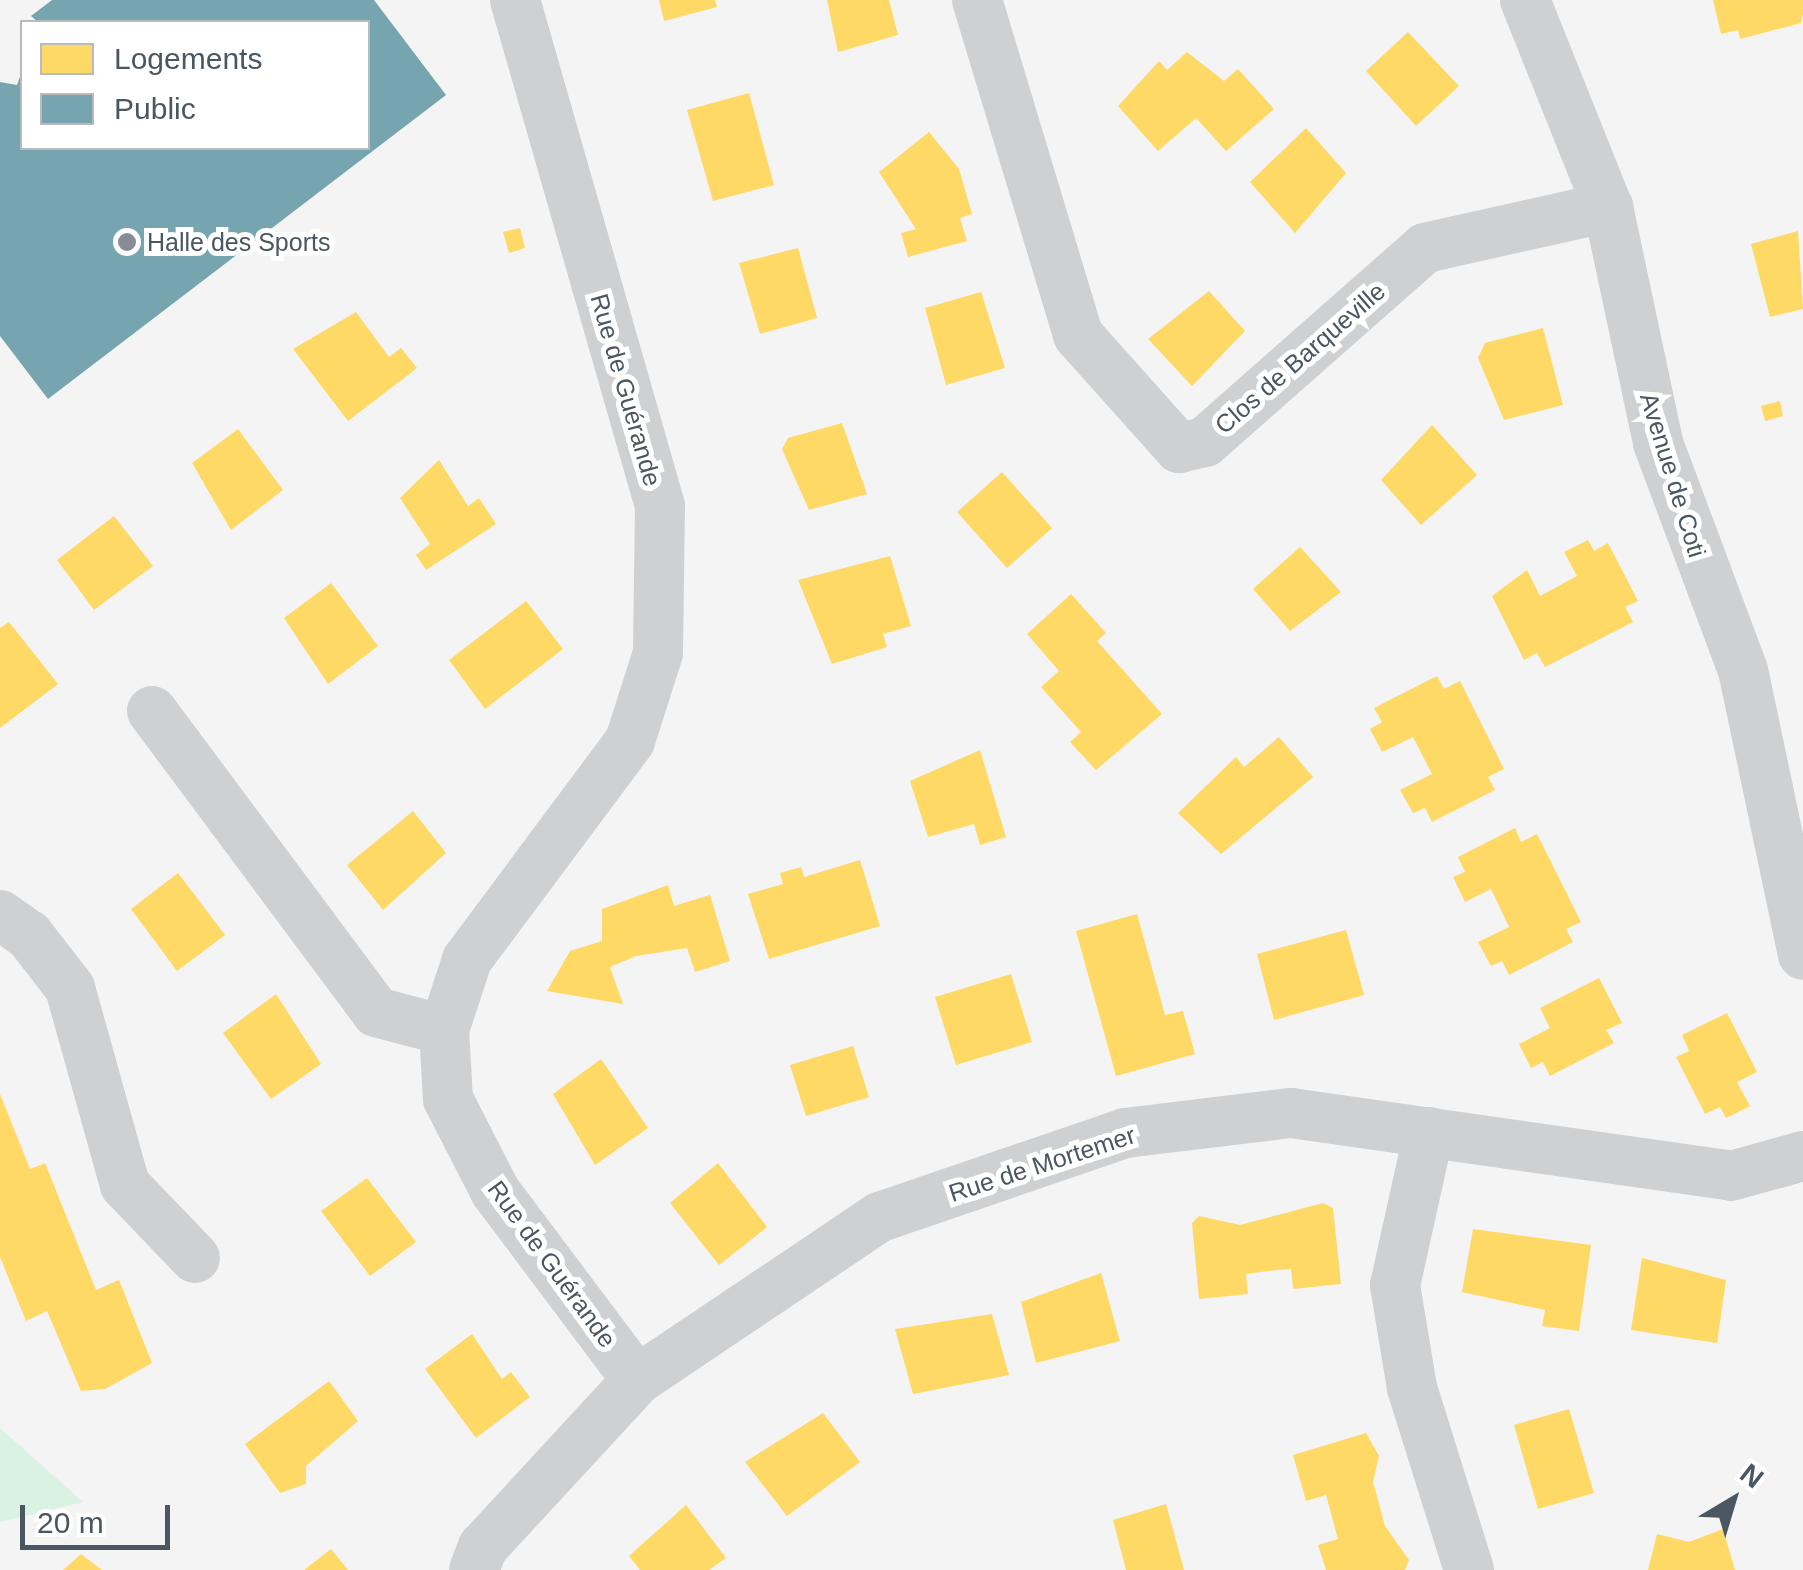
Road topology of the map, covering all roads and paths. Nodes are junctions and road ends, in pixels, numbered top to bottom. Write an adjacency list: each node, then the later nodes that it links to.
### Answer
1 (515, 0): 9 (street, Rue de Guérande)
2 (978, 0): 4 (street, Clos de Barqueville)
3 (1525, 0): 4 (street, Avenue de Coti)
4 (1608, 206): 6 (street, Avenue de Coti)
5 (152, 712): 9 (street)
6 (1784, 769): 8 (street, Avenue de Coti)
7 (0, 915): 12 (street)
8 (1803, 955)
9 (444, 1030): 13 (street, Rue de Guérande)
10 (1428, 1132): 11 (street, Rue de Mortemer); 13 (street, Rue de Mortemer); 15 (street)
11 (1803, 1156)
12 (196, 1258)
13 (637, 1380): 14 (street, Rue de Mortemer)
14 (474, 1570)
15 (1469, 1570)

